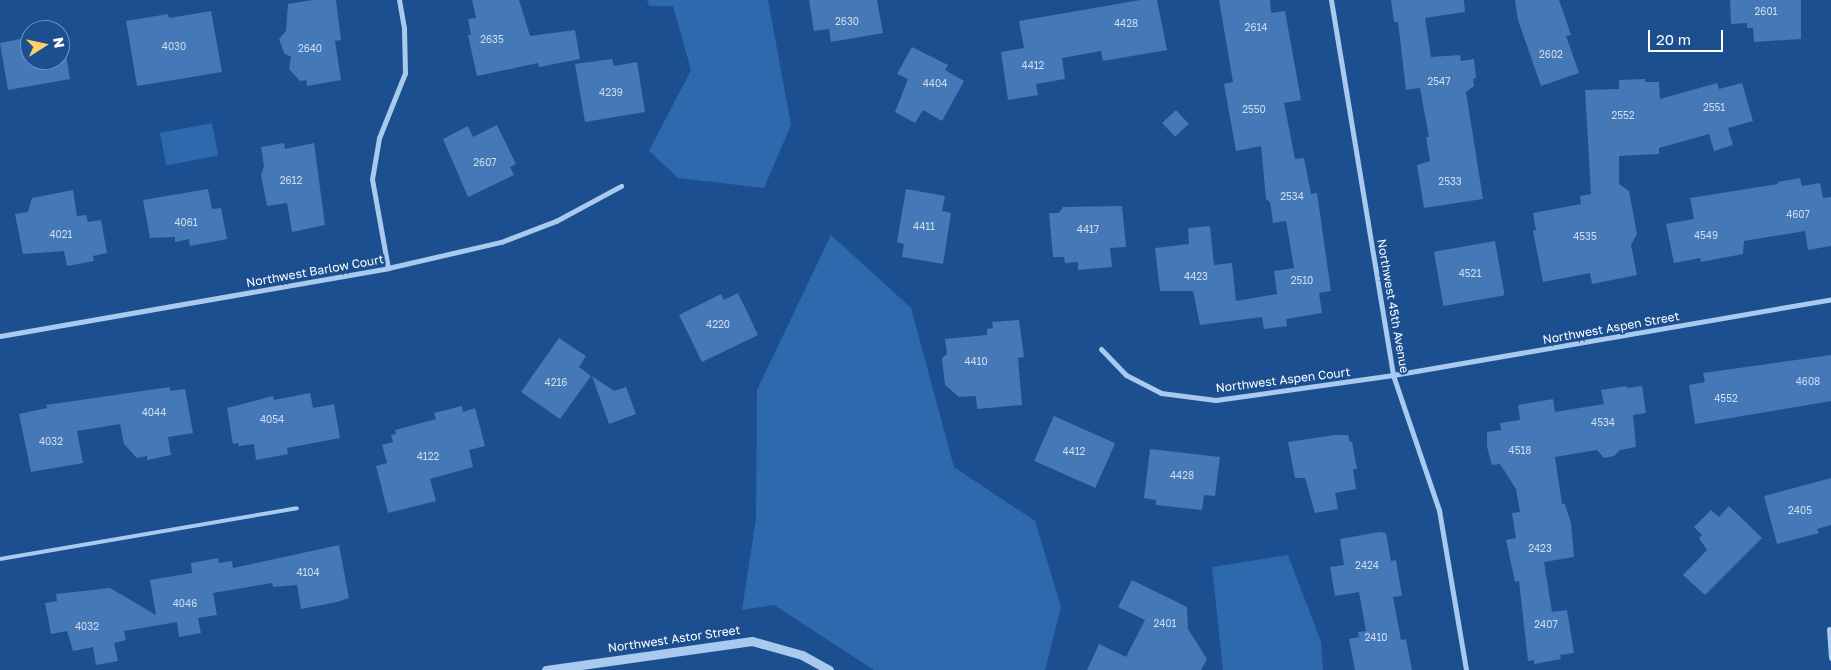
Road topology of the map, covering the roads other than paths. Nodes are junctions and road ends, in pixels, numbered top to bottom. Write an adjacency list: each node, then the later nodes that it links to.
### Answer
1 (399, 0): 4 (street)
2 (1330, 0): 8 (street, Northwest 45th Avenue)
3 (621, 186): 4 (street, Northwest Barlow Court)
4 (388, 268): 6 (street, Northwest Barlow Court)
5 (1831, 300): 8 (street, Northwest Aspen Street)
6 (0, 336)
7 (1101, 350): 8 (street, Northwest Aspen Court)
8 (1394, 375): 15 (street, Northwest 45th Avenue)
9 (297, 508): 10 (lane)
10 (0, 559)
11 (1829, 629): 12 (street)
12 (1831, 658)
13 (546, 670): 14 (street, Northwest Astor Street)
14 (830, 670)
15 (1466, 670)

